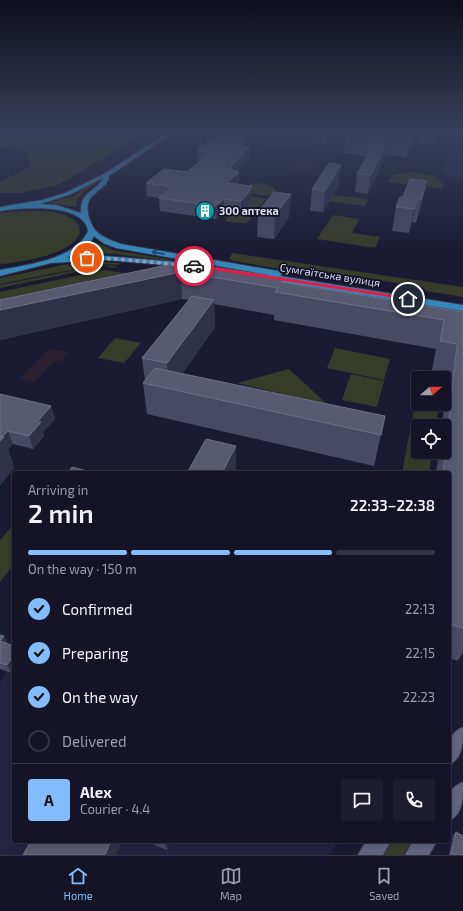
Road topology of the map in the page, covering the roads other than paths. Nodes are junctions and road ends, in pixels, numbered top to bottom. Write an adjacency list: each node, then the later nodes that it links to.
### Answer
1 (111, 172): 2 (main road)
2 (106, 175): 3 (main road); 5 (main road)
3 (16, 207): 4 (main road); 5 (main road)
4 (0, 209)
5 (87, 220): 6 (main road)
6 (92, 232): 7 (main road); 11 (main road, Сумгаїтська вулиця, one-way to 6)
7 (49, 261): 8 (main road); 12 (main road, Сумгаїтська вулиця)
8 (26, 267): 9 (main road); 10 (main road)
9 (0, 269)
10 (0, 273)
11 (463, 303)
12 (463, 308)
13 (463, 738): 14 (street)
14 (451, 753)
15 (463, 792): 16 (street)
16 (451, 808)
17 (378, 843): 19 (street)
18 (425, 843): 20 (street)
19 (369, 855)
20 (416, 855)

